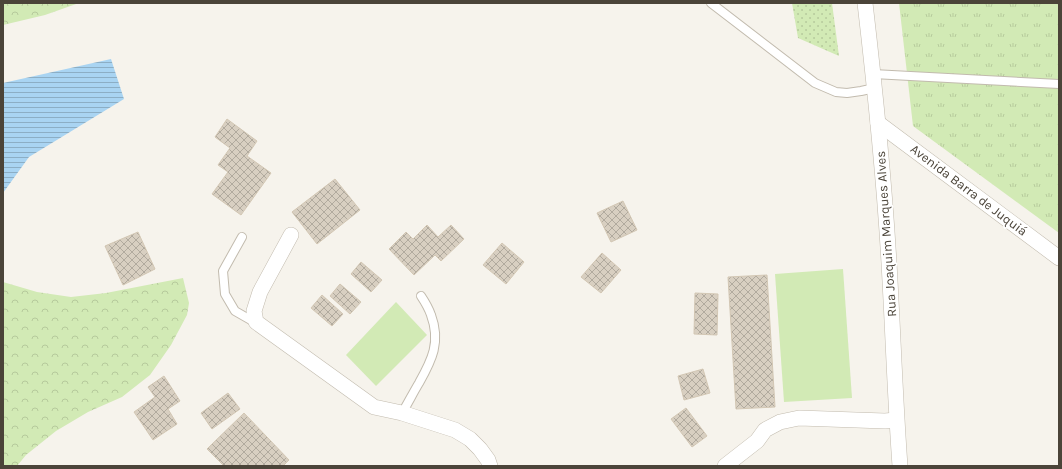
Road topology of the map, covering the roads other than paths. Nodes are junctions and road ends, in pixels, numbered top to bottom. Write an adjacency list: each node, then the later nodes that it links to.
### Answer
1 (711, 3): 3 (lane)
2 (865, 3): 3 (street, Rua Joaquim Marques Alves)
3 (874, 81): 4 (lane); 5 (street, Rua Joaquim Marques Alves)
4 (1059, 84)
5 (878, 123): 8 (street, Avenida Barra de Juquiá); 12 (street, Rua Joaquim Marques Alves)
6 (291, 235): 10 (street)
7 (242, 237): 10 (lane)
8 (1059, 258)
9 (422, 296): 11 (lane)
10 (257, 323): 11 (street)
11 (402, 413): 13 (street)
12 (896, 420): 14 (street); 15 (street, Rua Joaquim Marques Alves)
13 (490, 466)
14 (725, 466)
15 (900, 466)

